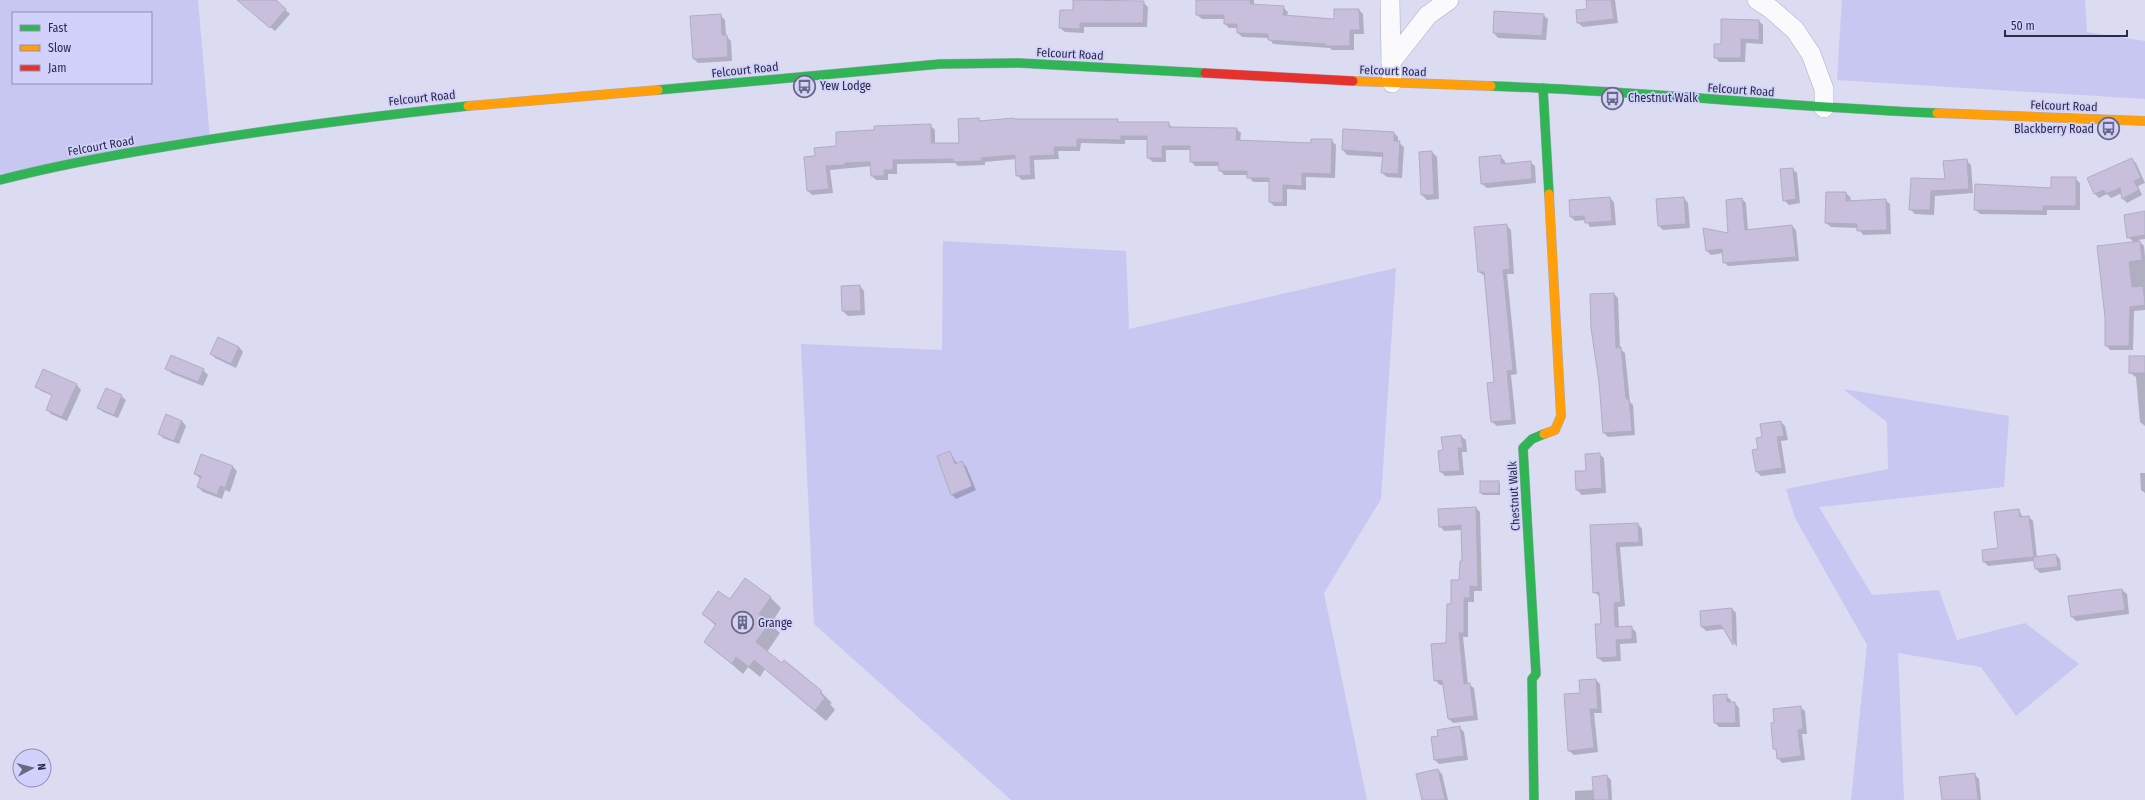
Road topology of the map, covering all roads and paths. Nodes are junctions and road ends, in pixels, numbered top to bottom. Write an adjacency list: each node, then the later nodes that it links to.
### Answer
1 (1390, 0): 4 (street)
2 (1449, 0): 4 (street)
3 (1758, 0): 7 (street)
4 (1391, 62): 5 (street)
5 (1392, 83): 6 (street, Felcourt Road); 9 (street, Felcourt Road)
6 (1543, 88): 7 (street, Felcourt Road); 10 (street, Chestnut Walk)
7 (1824, 108): 8 (street, Felcourt Road)
8 (2145, 121)
9 (0, 180)
10 (1534, 800)

